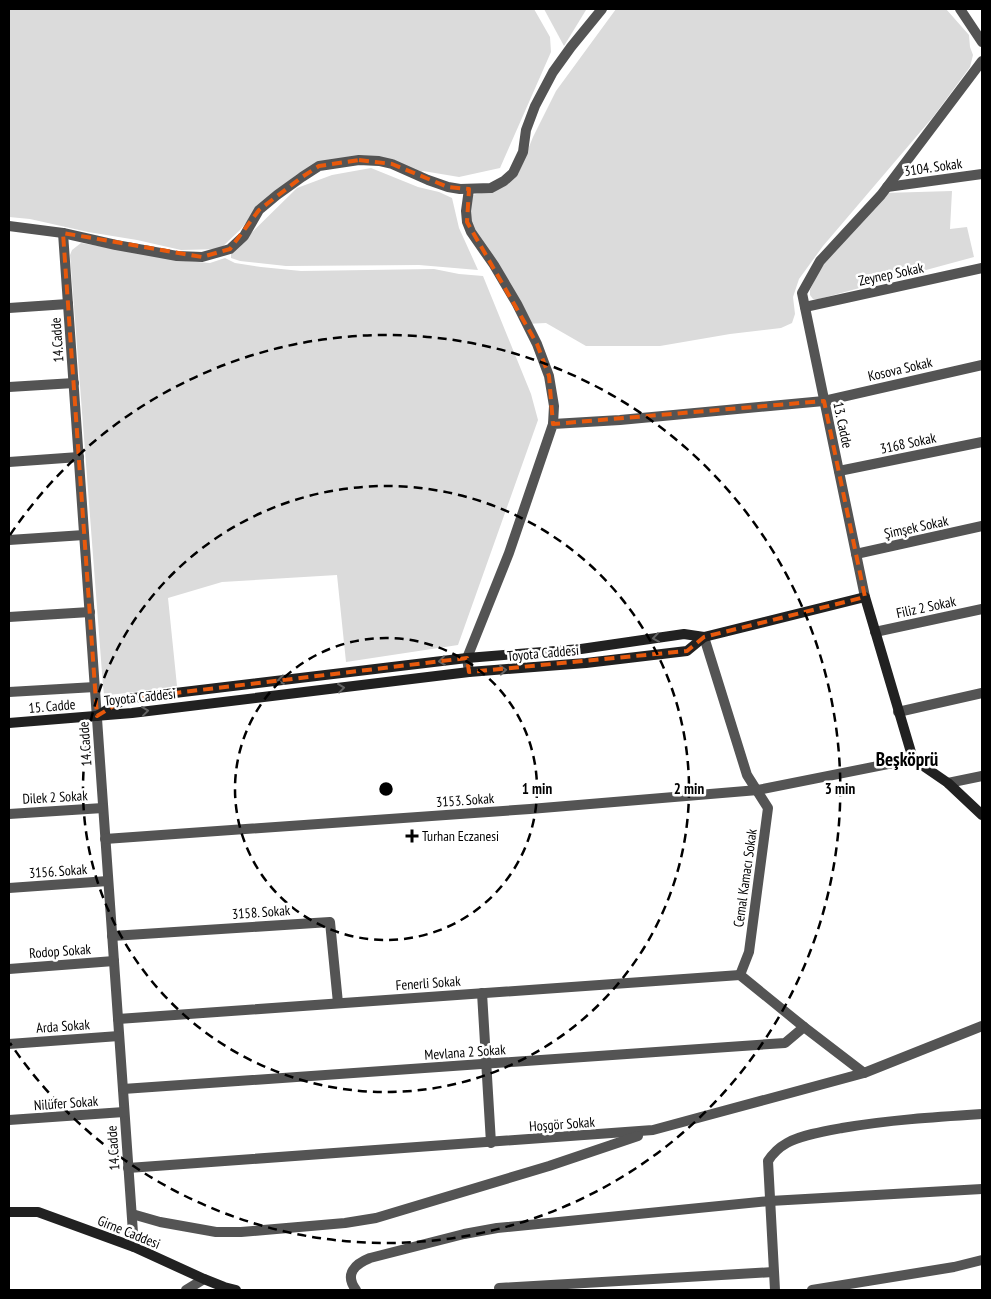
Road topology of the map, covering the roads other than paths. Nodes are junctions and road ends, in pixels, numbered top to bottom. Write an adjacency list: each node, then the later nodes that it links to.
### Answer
1 (602, 9): 7 (street)
2 (960, 9): 3 (street)
3 (982, 42)
4 (982, 61): 6 (street, 13. Cadde)
5 (982, 174): 6 (street, 3104. Sokak)
6 (886, 187): 12 (street, 13. Cadde)
7 (469, 189): 9 (street); 18 (street)
8 (9, 226): 9 (street)
9 (63, 233): 11 (street, 14.Cadde)
10 (982, 268): 12 (street, Zeynep Sokak)
11 (68, 304): 13 (street); 15 (street, 14.Cadde)
12 (805, 307): 17 (street, 13. Cadde)
13 (9, 308)
14 (982, 365): 17 (street, Kosova Sokak)
15 (74, 383): 16 (street); 20 (street, 14.Cadde)
16 (9, 387)
17 (824, 401): 18 (street, Kosova Sokak); 22 (street, 13. Cadde)
18 (553, 424): 33 (street)
19 (982, 442): 22 (street, 3168 Sokak)
20 (79, 457): 21 (street); 24 (street, 14.Cadde)
21 (9, 462)
22 (839, 471): 26 (street, 13. Cadde)
23 (982, 526): 26 (street, Şimşek Sokak)
24 (84, 535): 25 (street); 29 (street, 14.Cadde)
25 (9, 540)
26 (856, 554): 27 (street, 13. Cadde)
27 (864, 597): 31 (street, 13. Cadde); 32 (street, Toyota Caddesi)
28 (982, 609): 31 (street, Filiz 2 Sokak)
29 (90, 612): 30 (street); 35 (street, 14.Cadde)
30 (9, 617)
31 (875, 632): 38 (street, 13. Cadde)
32 (704, 637): 33 (street, Toyota Caddesi, one-way to 33); 34 (street, Toyota Caddesi, one-way to 32); 44 (street, Cemal Kamacı Sokak)
33 (467, 658): 34 (street); 39 (street, Toyota Caddesi, one-way to 39)
34 (469, 672): 39 (street, Toyota Caddesi, one-way to 34)
35 (95, 687): 36 (street); 39 (street, 14.Cadde)
36 (9, 692)
37 (982, 693): 38 (street)
38 (898, 712): 41 (street, 13. Cadde)
39 (97, 716): 40 (street, 15. Cadde); 45 (street, 14.Cadde)
40 (9, 723)
41 (913, 759): 43 (street); 44 (street, 3153. Sokak)
42 (982, 776): 43 (street)
43 (948, 783): 47 (street)
44 (758, 790): 48 (street, 3153. Sokak); 54 (street, Cemal Kamacı Sokak)
45 (103, 808): 46 (street, Dilek 2 Sokak); 48 (street, 14.Cadde)
46 (9, 814)
47 (982, 815)
48 (106, 839): 49 (street, 14.Cadde)
49 (108, 881): 50 (street, 3156. Sokak); 51 (street, 14.Cadde)
50 (9, 888)
51 (112, 936): 52 (street, 14.Cadde); 56 (street, 3158. Sokak)
52 (114, 961): 53 (street, Rodop Sokak); 57 (street, 14.Cadde)
53 (9, 969)
54 (740, 975): 55 (street, Fenerli Sokak); 59 (street)
55 (482, 993): 56 (street, Fenerli Sokak); 62 (street)
56 (338, 1003): 57 (street, Fenerli Sokak)
57 (118, 1019): 60 (street, 14.Cadde)
58 (982, 1026): 63 (street, Hoşgör Sokak)
59 (804, 1027): 62 (street, Mevlana 2 Sokak); 63 (street)
60 (119, 1036): 61 (street, Arda Sokak); 64 (street, 14.Cadde)
61 (9, 1044)
62 (487, 1064): 64 (street, Mevlana 2 Sokak); 69 (street)
63 (864, 1073): 68 (street, Hoşgör Sokak)
64 (123, 1089): 65 (street, 14.Cadde)
65 (124, 1112): 67 (street, Nilüfer Sokak); 70 (street, 14.Cadde)
66 (982, 1114): 72 (street)
67 (9, 1120)
68 (653, 1130): 69 (street, Hoşgör Sokak); 74 (street)
69 (491, 1143): 70 (street, Hoşgör Sokak)
70 (128, 1168): 74 (street, 14.Cadde)
71 (982, 1188): 72 (street)
72 (770, 1200): 77 (street); 82 (street)
73 (9, 1212): 75 (street, Girne Caddesi)
74 (132, 1214): 75 (street, 14.Cadde)
75 (134, 1247): 78 (street, Girne Caddesi)
76 (982, 1260): 84 (street)
77 (774, 1272): 79 (street); 83 (street)
78 (204, 1279): 80 (street); 81 (street, Girne Caddesi)
79 (498, 1288)
80 (186, 1290)
81 (236, 1290)
82 (356, 1290)
83 (775, 1290)
84 (812, 1290)

